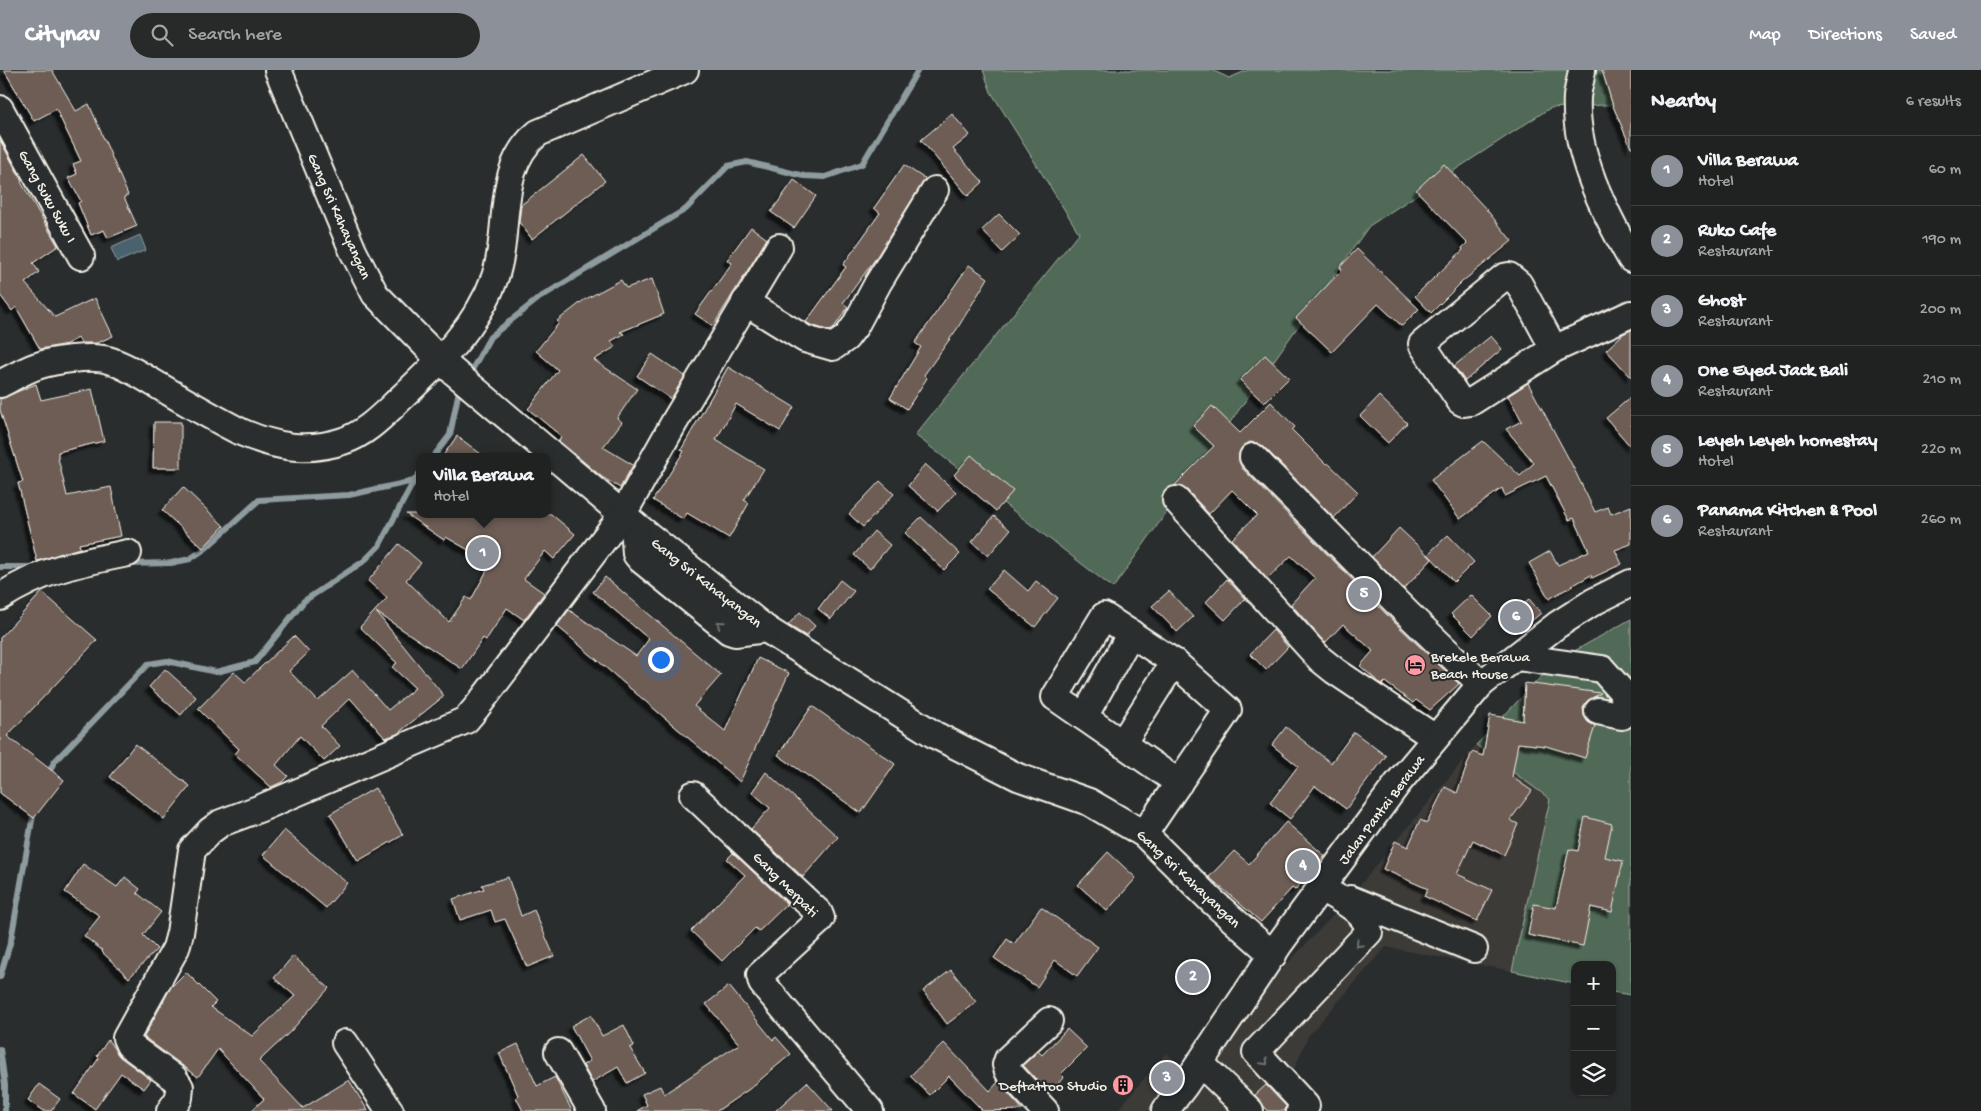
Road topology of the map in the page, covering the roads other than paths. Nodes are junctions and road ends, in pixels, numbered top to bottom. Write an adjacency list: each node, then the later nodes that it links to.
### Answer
1 (278, 70): 12 (street, Gang Sri Kahayangan)
2 (685, 70): 12 (street)
3 (1582, 70): 8 (street)
4 (0, 109): 7 (street, Gang Suku Suku I)
5 (935, 190): 9 (street)
6 (779, 247): 9 (street)
7 (81, 256)
8 (1631, 259)
9 (745, 302): 18 (street)
10 (1631, 314): 11 (street)
11 (1554, 349): 11 (street)
12 (441, 361): 13 (street); 14 (street, Gang Sri Kahayangan)
13 (0, 384)
14 (550, 453)
15 (551, 454): 18 (street, Gang Sri Kahayangan)
16 (1253, 457): 25 (street)
17 (1176, 500): 28 (street)
18 (628, 519): 32 (street, Gang Sri Kahayangan); 41 (street)
19 (128, 553): 21 (street)
20 (1631, 583): 23 (street, Jalan Pantai Berawa)
21 (0, 597)
22 (1131, 633): 24 (street); 27 (street); 27 (street)
23 (1517, 657): 25 (street, Jalan Pantai Berawa); 26 (street)
24 (1174, 662): 29 (street); 30 (street)
25 (1481, 684): 28 (street, Jalan Pantai Berawa)
26 (1598, 711)
27 (1084, 717): 29 (street)
28 (1435, 738): 33 (street, Jalan Pantai Berawa)
29 (1122, 744): 30 (street)
30 (1178, 783): 32 (street)
31 (693, 795): 44 (street, Gang Merpati)
32 (1144, 834): 35 (street, Gang Sri Kahayangan)
33 (1321, 888): 34 (street); 35 (street, Jalan Pantai Berawa); 49 (street, one-way to 49)
34 (1474, 949)
35 (1273, 955): 39 (street, Jalan Pantai Berawa)
36 (1049, 1020): 46 (street)
37 (345, 1043): 42 (street)
38 (558, 1052): 43 (street)
39 (1200, 1063): 47 (street, Jalan Pantai Berawa); 48 (street)
40 (1006, 1084): 45 (street)
41 (170, 1111)
42 (390, 1111)
43 (592, 1111)
44 (870, 1111)
45 (1030, 1111)
46 (1045, 1111)
47 (1165, 1111)
48 (1250, 1111)
49 (1300, 1111)

